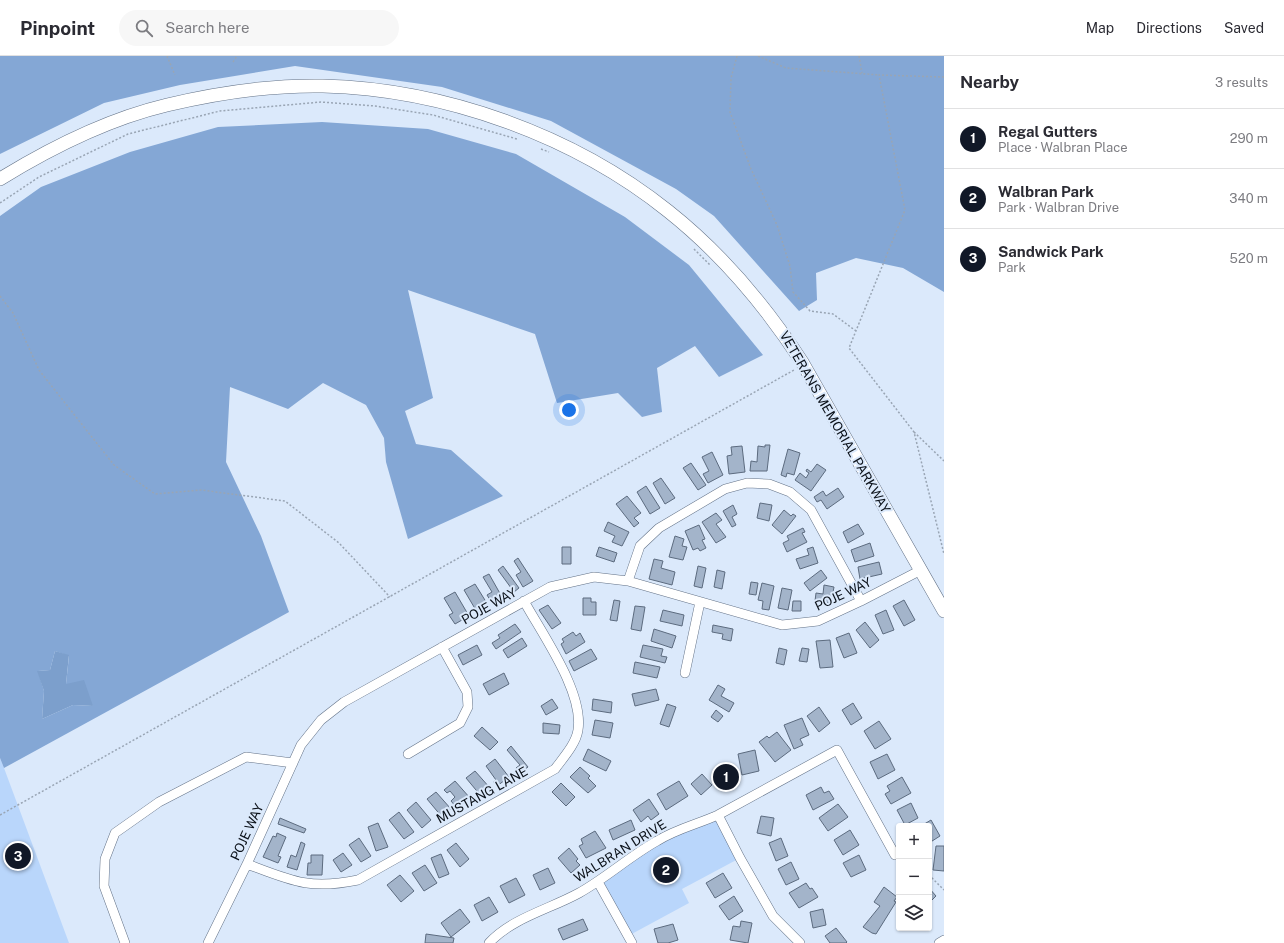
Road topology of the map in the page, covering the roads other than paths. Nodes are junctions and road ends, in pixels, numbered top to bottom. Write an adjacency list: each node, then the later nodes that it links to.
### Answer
1 (0, 179): 2 (main road, VETERANS MEMORIAL PARKWAY)
2 (921, 570): 5 (street, POJE WAY); 7 (main road, VETERANS MEMORIAL PARKWAY)
3 (628, 581): 4 (street, POJE WAY); 5 (street); 6 (street, POJE WAY)
4 (524, 601): 8 (street, POJE WAY); 14 (street, MUSTANG LANE)
5 (861, 601): 6 (street, POJE WAY)
6 (700, 602): 9 (street)
7 (944, 611)
8 (442, 647): 10 (street); 11 (street, POJE WAY)
9 (685, 673)
10 (408, 754)
11 (293, 763): 14 (street, POJE WAY); 17 (street)
12 (718, 815): 13 (street, WALBRAN DRIVE); 15 (street, WALBRAN DRIVE); 21 (street)
13 (895, 855)
14 (247, 864): 18 (street, POJE WAY)
15 (598, 882): 19 (street, WALBRAN DRIVE); 20 (street)
16 (944, 940): 22 (street)
17 (125, 943)
18 (208, 943)
19 (489, 943)
20 (632, 943)
21 (800, 943)
22 (939, 943)

